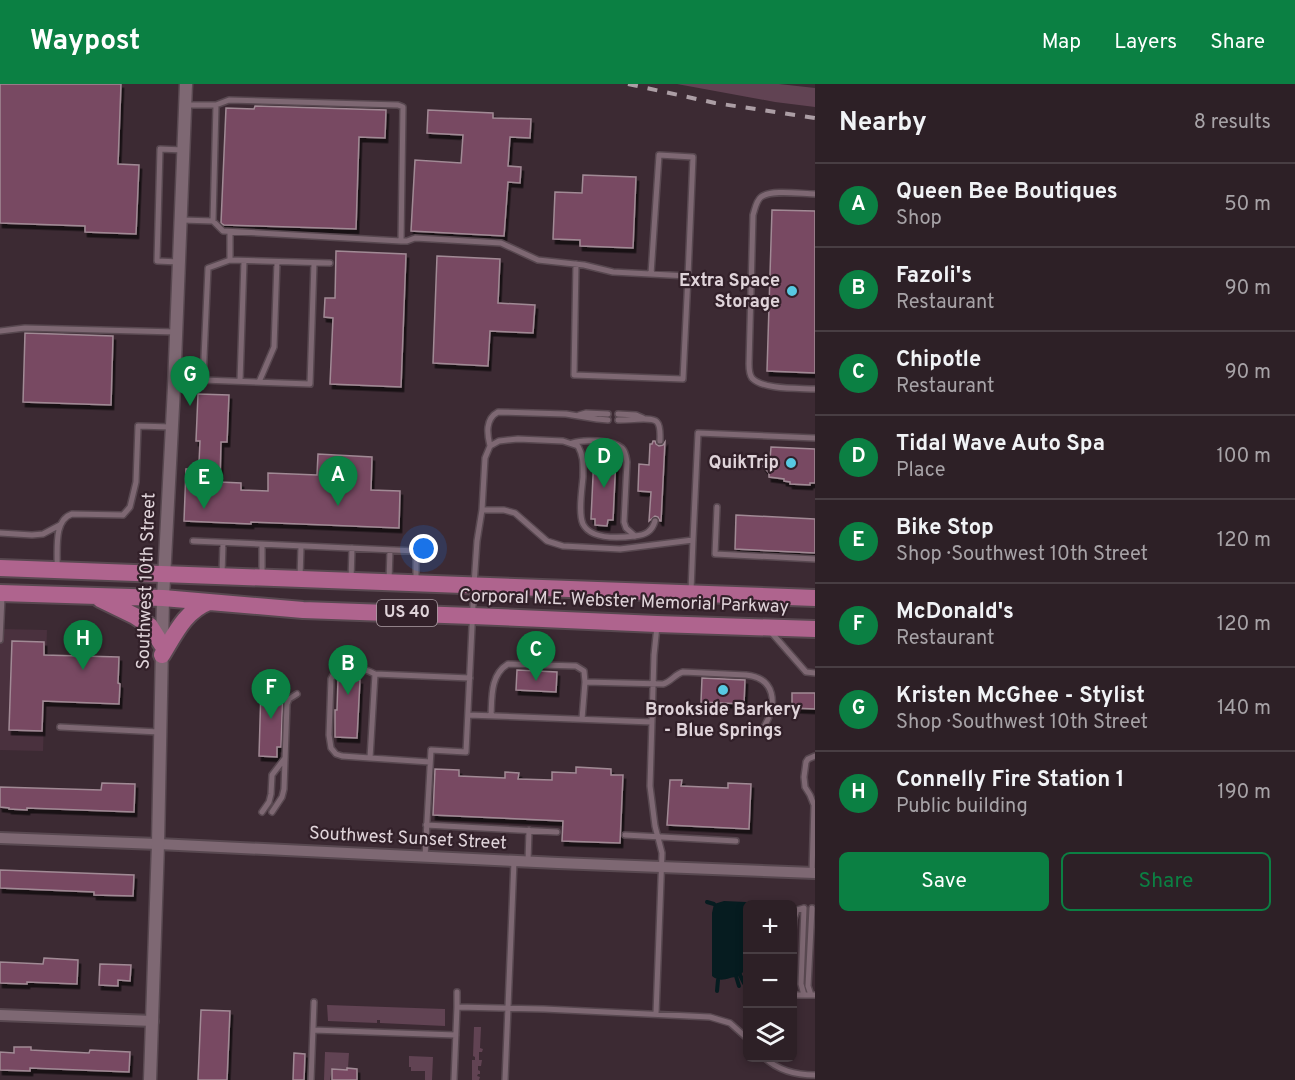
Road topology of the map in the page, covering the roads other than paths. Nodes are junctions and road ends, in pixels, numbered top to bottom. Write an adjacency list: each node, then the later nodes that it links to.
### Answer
1 (186, 84): 2 (street, Southwest 10th Street)
2 (185, 105): 3 (lane); 4 (street, Southwest 10th Street)
3 (216, 105): 7 (lane); 9 (lane)
4 (183, 150): 6 (street, Southwest 10th Street); 12 (lane)
5 (815, 194): 23 (lane)
6 (180, 220): 7 (lane); 12 (street, Southwest 10th Street)
7 (213, 221): 8 (lane)
8 (230, 232): 9 (lane); 10 (lane)
9 (401, 240): 16 (lane)
10 (230, 260): 11 (lane); 21 (lane)
11 (244, 261): 13 (lane); 21 (lane)
12 (179, 262): 20 (street, Southwest 10th Street)
13 (277, 262): 14 (lane); 22 (lane)
14 (314, 262): 15 (lane); 22 (lane)
15 (330, 263)
16 (576, 264): 17 (lane); 18 (lane)
17 (651, 274): 18 (lane); 18 (lane)
18 (688, 276)
19 (0, 331): 20 (lane)
20 (176, 332): 26 (street, Southwest 10th Street)
21 (240, 381): 22 (lane)
22 (259, 382)
23 (815, 389)
24 (608, 417): 30 (lane)
25 (618, 417): 28 (lane)
26 (172, 428): 34 (lane); 47 (street, Southwest 10th Street)
27 (815, 438): 37 (lane)
28 (660, 441)
29 (571, 444): 30 (lane); 36 (lane); 36 (lane)
30 (490, 447): 32 (lane)
31 (717, 507): 44 (lane)
32 (482, 510): 37 (lane); 54 (lane)
33 (655, 521): 36 (lane)
34 (60, 525): 35 (lane); 46 (lane)
35 (0, 533)
36 (635, 536)
37 (693, 540): 56 (lane)
38 (193, 541): 39 (lane)
39 (223, 543): 40 (lane); 48 (lane)
40 (262, 545): 41 (lane); 49 (lane)
41 (301, 546): 42 (lane); 50 (lane)
42 (352, 549): 43 (lane); 51 (lane)
43 (390, 550): 52 (lane); 53 (lane)
44 (815, 559)
45 (0, 568): 46 (main road, Corporal M.E. Webster Memorial Parkway / US 40)
46 (57, 569): 47 (main road, Corporal M.E. Webster Memorial Parkway / US 40)
47 (165, 573): 48 (main road, Corporal M.E. Webster Memorial Parkway / US 40); 58 (street, Southwest 10th Street)
48 (222, 575): 49 (main road, Corporal M.E. Webster Memorial Parkway / US 40)
49 (262, 577): 50 (main road, Corporal M.E. Webster Memorial Parkway / US 40)
50 (300, 578): 51 (main road, Corporal M.E. Webster Memorial Parkway / US 40)
51 (351, 580): 52 (main road, Corporal M.E. Webster Memorial Parkway / US 40)
52 (389, 582): 53 (main road, Corporal M.E. Webster Memorial Parkway / US 40)
53 (416, 583): 54 (main road, Corporal M.E. Webster Memorial Parkway / US 40)
54 (474, 585): 56 (main road, Corporal M.E. Webster Memorial Parkway / US 40); 61 (lane)
55 (1, 588): 57 (main road, Corporal M.E. Webster Memorial Parkway / US 40); 65 (lane)
56 (691, 592): 59 (main road, Corporal M.E. Webster Memorial Parkway / US 40)
57 (94, 596): 58 (main road, Corporal M.E. Webster Memorial Parkway / US 40); 66 (main road)
58 (163, 598): 60 (main road, Corporal M.E. Webster Memorial Parkway / US 40); 66 (street, Southwest 10th Street)
59 (815, 598)
60 (209, 602): 61 (main road, Corporal M.E. Webster Memorial Parkway / US 40); 66 (main road)
61 (473, 615): 62 (main road, Corporal M.E. Webster Memorial Parkway / US 40); 69 (lane)
62 (657, 624): 63 (main road, Corporal M.E. Webster Memorial Parkway / US 40); 71 (lane)
63 (767, 627): 64 (main road, Corporal M.E. Webster Memorial Parkway / US 40); 68 (lane)
64 (815, 629)
65 (0, 640)
66 (162, 650): 79 (street, Southwest 10th Street)
67 (375, 674): 69 (lane); 82 (lane); 82 (lane)
68 (815, 674)
69 (470, 678): 73 (lane)
70 (585, 682): 71 (lane); 74 (lane); 75 (lane)
71 (653, 684): 76 (lane); 77 (lane)
72 (297, 694): 81 (lane)
73 (468, 715): 74 (lane); 83 (lane)
74 (491, 716): 75 (lane)
75 (582, 719): 76 (lane)
76 (652, 722): 90 (lane)
77 (765, 725)
78 (60, 727): 79 (lane)
79 (160, 732): 93 (street, Southwest 10th Street)
80 (815, 756): 98 (lane)
81 (285, 758): 84 (lane); 85 (lane)
82 (370, 758): 83 (lane)
83 (430, 762): 86 (lane)
84 (262, 812)
85 (273, 812)
86 (426, 825): 87 (lane); 94 (lane)
87 (529, 830): 88 (lane); 96 (lane)
88 (557, 832)
89 (624, 835): 90 (lane)
90 (658, 836): 92 (lane); 97 (lane)
91 (0, 838): 93 (street, Southwest Sunset Street)
92 (736, 841)
93 (158, 844): 94 (street, Southwest Sunset Street); 109 (street, Southwest 10th Street)
94 (425, 857): 95 (street, Southwest Sunset Street)
95 (514, 861): 96 (street, Southwest Sunset Street); 106 (lane)
96 (528, 861): 97 (street, Southwest Sunset Street)
97 (662, 868): 98 (street, Southwest Sunset Street); 107 (lane)
98 (813, 873)
99 (804, 908): 100 (lane); 101 (lane); 103 (lane)
100 (813, 908): 103 (lane)
101 (797, 910)
102 (458, 992): 105 (lane)
103 (810, 995)
104 (314, 1002): 110 (lane)
105 (457, 1007): 106 (lane); 111 (lane)
106 (508, 1009): 107 (lane); 118 (lane)
107 (657, 1014): 112 (lane)
108 (0, 1016): 109 (street)
109 (153, 1021): 115 (street, Southwest 10th Street)
110 (313, 1030): 111 (lane); 116 (lane)
111 (456, 1035): 117 (lane)
112 (743, 1035)
113 (769, 1062): 114 (lane)
114 (815, 1075)
115 (150, 1080)
116 (310, 1080)
117 (454, 1080)
118 (505, 1080)

